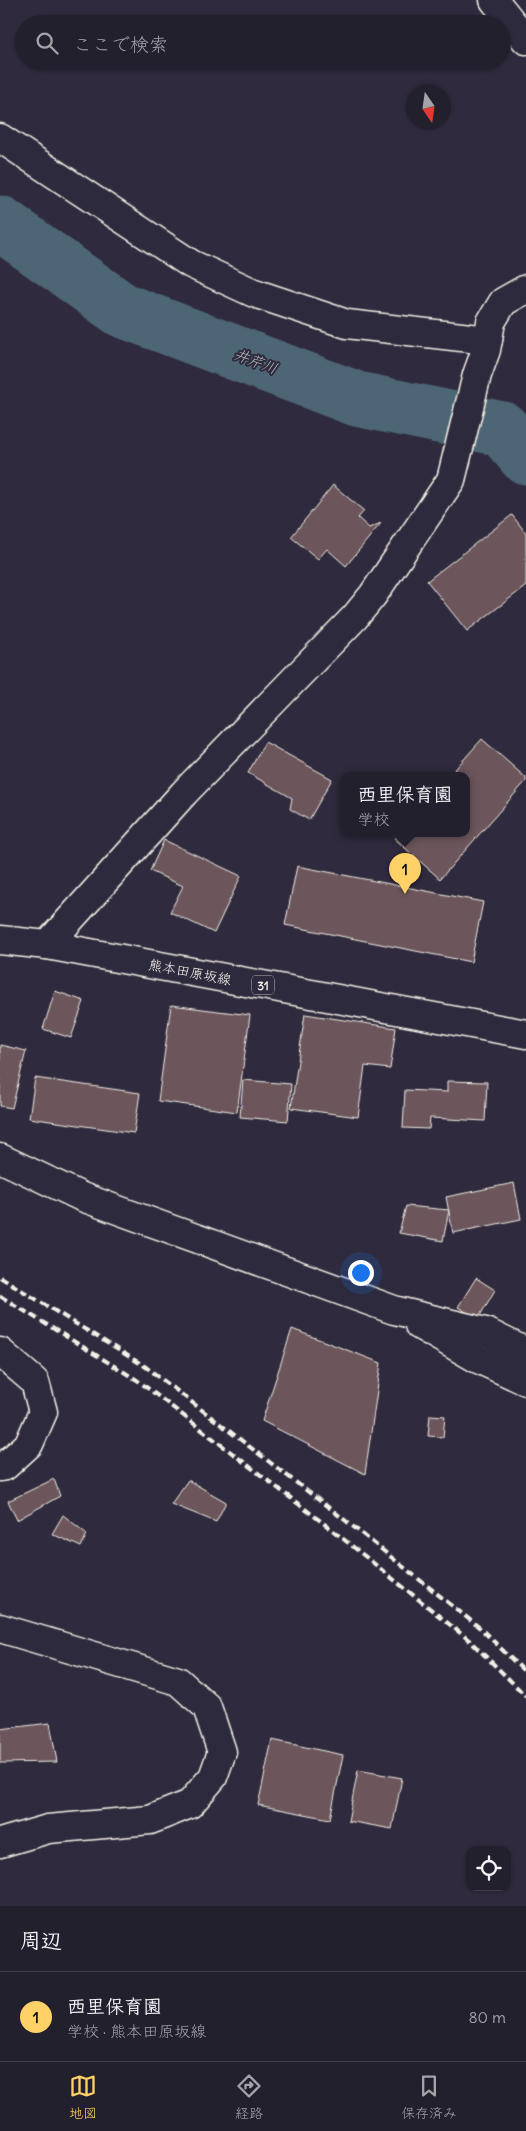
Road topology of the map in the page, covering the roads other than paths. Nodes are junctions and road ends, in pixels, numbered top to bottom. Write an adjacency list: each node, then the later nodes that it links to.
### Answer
1 (494, 0): 2 (street)
2 (506, 15)
3 (511, 21): 4 (street)
4 (526, 40)
5 (0, 138): 7 (street)
6 (526, 289): 7 (street)
7 (488, 340): 9 (street)
8 (0, 940): 9 (street, 熊本田原坂線 / 31)
9 (47, 945): 10 (street, 熊本田原坂線 / 31)
10 (526, 1034)
11 (0, 1158): 12 (street)
12 (394, 1310): 14 (street); 15 (street)
13 (0, 1352): 16 (street)
14 (526, 1352)
15 (526, 1381)
16 (0, 1467)
17 (0, 1628): 18 (street)
18 (0, 1843)

